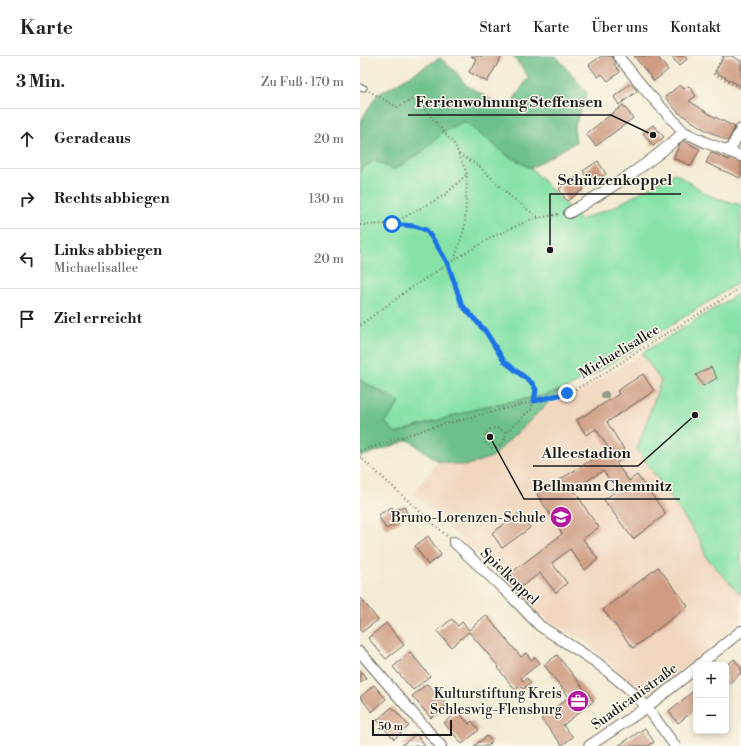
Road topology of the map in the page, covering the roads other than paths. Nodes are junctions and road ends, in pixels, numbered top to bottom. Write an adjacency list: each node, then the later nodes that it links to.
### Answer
1 (618, 56): 3 (street)
2 (741, 129): 4 (street)
3 (684, 132): 4 (street); 6 (street)
4 (729, 152): 5 (street)
5 (741, 156)
6 (569, 213)
7 (454, 542): 12 (street, Spielkoppel)
8 (741, 631): 10 (street, Suadicanistraße)
9 (360, 652): 13 (street)
10 (703, 662)
11 (693, 670): 12 (street, Suadicanistraße)
12 (647, 707): 14 (street, Suadicanistraße); 15 (street, Spielkoppel)
13 (441, 746)
14 (589, 746)
15 (675, 746)

